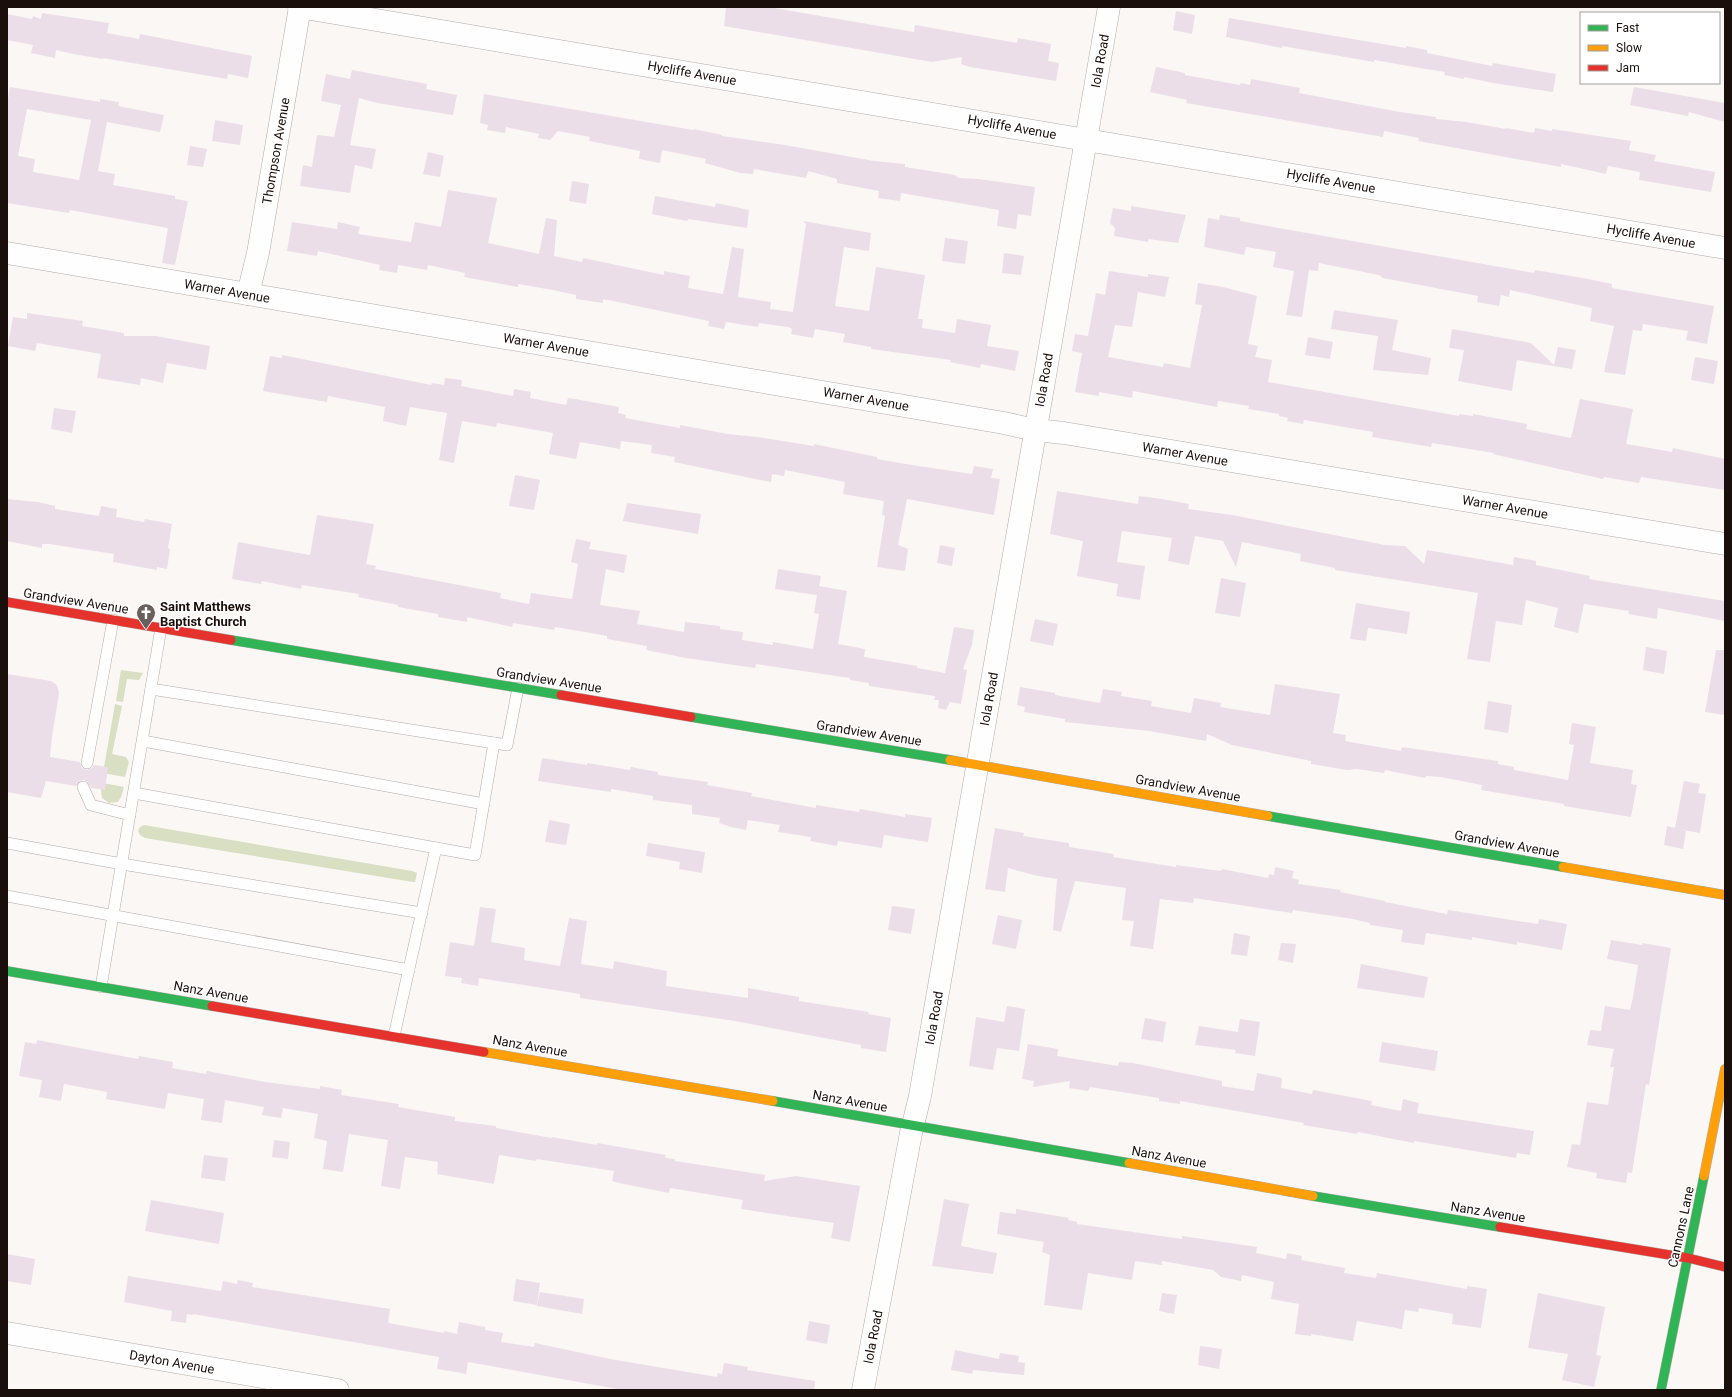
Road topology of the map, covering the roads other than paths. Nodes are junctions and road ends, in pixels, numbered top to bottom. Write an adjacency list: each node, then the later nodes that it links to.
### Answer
1 (300, 7): 3 (street, Hycliffe Avenue); 6 (street, Thompson Avenue)
2 (1109, 7): 3 (street, Iola Road)
3 (1086, 139): 4 (street, Hycliffe Avenue); 7 (street, Iola Road)
4 (1725, 248)
5 (7, 253): 6 (street, Warner Avenue)
6 (248, 294): 7 (street, Warner Avenue)
7 (1035, 430): 8 (street, Warner Avenue); 17 (street, Iola Road)
8 (1725, 544)
9 (7, 602): 10 (street, Grandview Avenue)
10 (113, 620): 11 (street, Grandview Avenue); 16 (lane)
11 (162, 628): 12 (lane); 13 (street, Grandview Avenue)
12 (151, 688): 14 (lane); 15 (lane)
13 (518, 688): 15 (lane); 17 (street, Grandview Avenue)
14 (143, 741): 19 (lane); 20 (lane)
15 (494, 743): 20 (lane)
16 (87, 763)
17 (978, 765): 25 (street, Grandview Avenue); 34 (street, Iola Road)
18 (83, 787): 21 (lane)
19 (134, 793): 21 (lane); 23 (lane)
20 (484, 804): 23 (lane)
21 (130, 815): 24 (lane)
22 (7, 843): 24 (lane)
23 (436, 848): 27 (lane)
24 (122, 864): 27 (lane); 28 (lane)
25 (1725, 895)
26 (7, 896): 28 (lane)
27 (422, 913): 29 (lane)
28 (113, 914): 29 (lane); 31 (lane)
29 (409, 970): 32 (lane)
30 (7, 971): 31 (street, Nanz Avenue)
31 (101, 987): 32 (street, Nanz Avenue)
32 (394, 1036): 34 (street, Nanz Avenue)
33 (1725, 1069): 35 (street, Cannons Lane)
34 (914, 1125): 35 (street, Nanz Avenue); 39 (street, Iola Road)
35 (1688, 1258): 36 (street, Nanz Avenue); 40 (street, Cannons Lane)
36 (1725, 1267)
37 (7, 1333): 38 (street, Dayton Avenue)
38 (338, 1390)
39 (863, 1390)
40 (1661, 1390)

